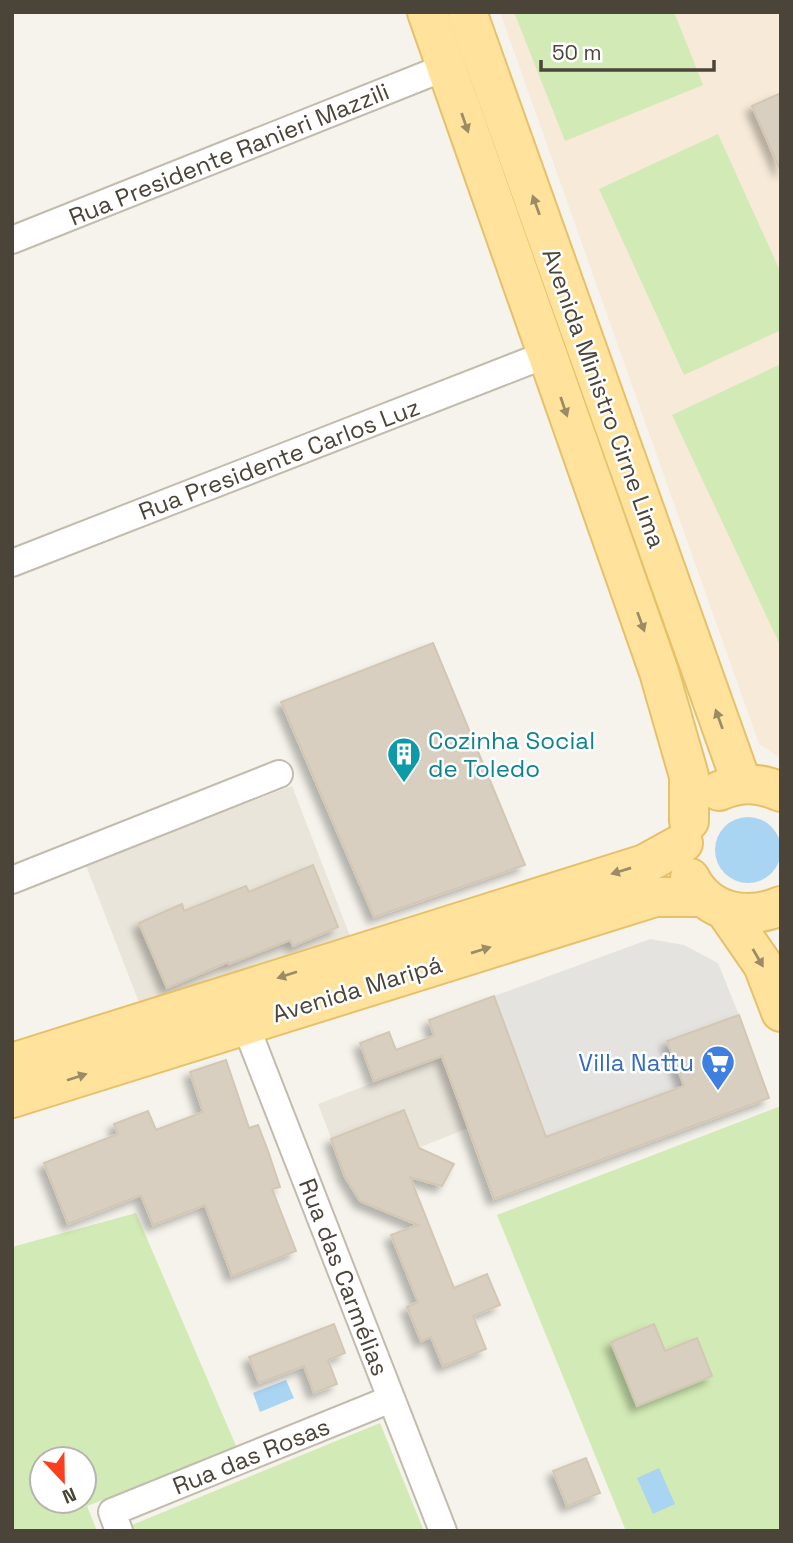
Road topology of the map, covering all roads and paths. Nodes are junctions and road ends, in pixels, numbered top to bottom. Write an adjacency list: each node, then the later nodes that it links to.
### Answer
1 (427, 12): 4 (main road)
2 (467, 12): 3 (main road, Avenida Ministro Cirne Lima)
3 (488, 71): 4 (main road); 9 (main road, Avenida Ministro Cirne Lima, one-way to 3)
4 (449, 76): 5 (street, Rua Presidente Ranieri Mazzili); 6 (main road, one-way to 6)
5 (12, 240)
6 (545, 355): 7 (street, Rua Presidente Carlos Luz); 11 (main road, one-way to 11)
7 (12, 564)
8 (279, 774): 12 (street)
9 (742, 783): 10 (main road); 11 (main road, Avenida Maripá)
10 (781, 792)
11 (686, 832): 13 (main road); 15 (main road, Avenida Maripá, one-way to 15)
12 (12, 880)
13 (714, 904): 14 (main road, Avenida Maripá); 15 (main road, Avenida Maripá, one-way to 13); 17 (main road, one-way to 17)
14 (781, 906)
15 (397, 958): 16 (main road, Avenida Maripá)
16 (346, 974): 18 (main road, Avenida Maripá); 19 (main road, Avenida Maripá, one-way to 19)
17 (781, 1012)
18 (245, 1024): 20 (main road, Avenida Maripá, one-way to 18); 21 (street, Rua das Carmélias)
19 (12, 1063)
20 (12, 1098)
21 (391, 1399): 22 (street, Rua das Rosas); 23 (street, Rua das Carmélias)
22 (115, 1521)
23 (443, 1531)

